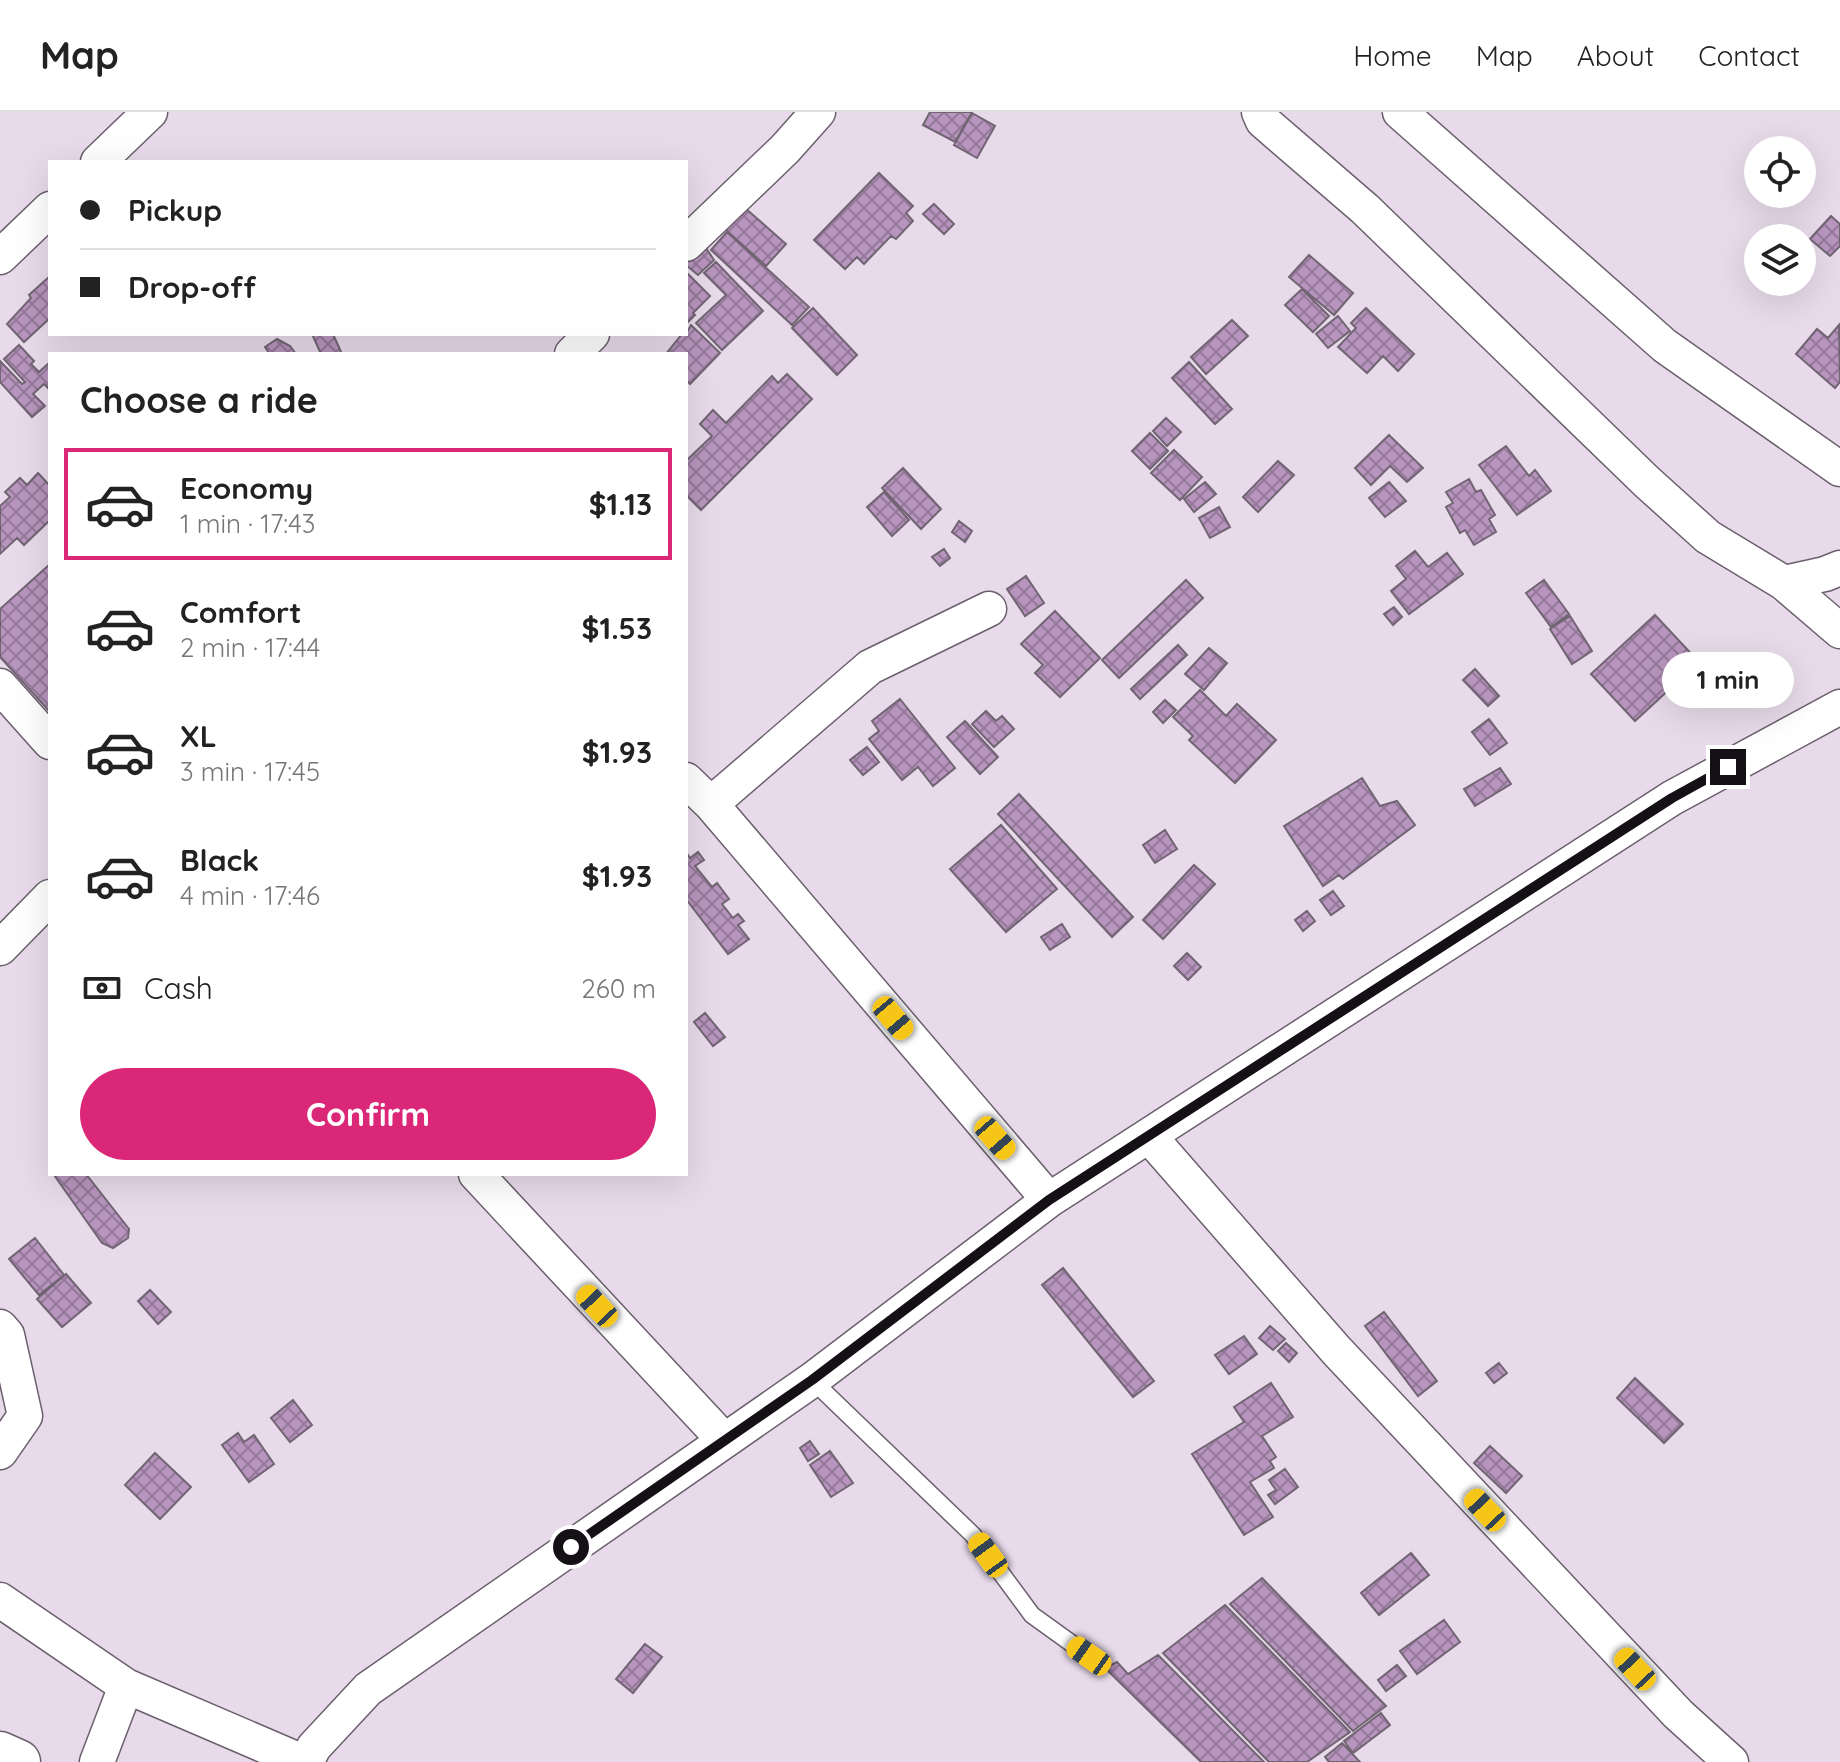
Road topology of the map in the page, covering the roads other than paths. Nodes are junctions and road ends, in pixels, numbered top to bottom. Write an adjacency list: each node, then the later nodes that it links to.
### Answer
1 (150, 112): 5 (street)
2 (818, 112): 7 (street)
3 (1259, 112): 13 (street)
4 (1400, 112): 11 (street)
5 (100, 160)
6 (48, 211): 8 (street)
7 (688, 242)
8 (0, 257)
9 (590, 336): 10 (street)
10 (574, 352)
11 (1840, 469)
12 (1840, 568): 13 (street)
13 (1784, 583): 15 (street)
14 (989, 609): 20 (street)
15 (1840, 631)
16 (0, 686): 18 (street)
17 (1840, 707): 23 (street)
18 (48, 740)
19 (688, 782): 20 (street)
20 (711, 804): 25 (street)
21 (48, 899): 22 (street)
22 (0, 948)
23 (1149, 1136): 25 (street); 37 (street)
24 (478, 1176): 28 (street)
25 (1049, 1200): 27 (street)
26 (0, 1327): 29 (street)
27 (812, 1380): 28 (street); 31 (lane)
28 (724, 1440): 36 (street)
29 (0, 1452)
30 (0, 1600): 32 (street)
31 (1089, 1656)
32 (126, 1686): 35 (street); 36 (street)
33 (0, 1754): 34 (highway)
34 (18, 1762)
35 (97, 1762)
36 (305, 1762)
37 (1731, 1762)

